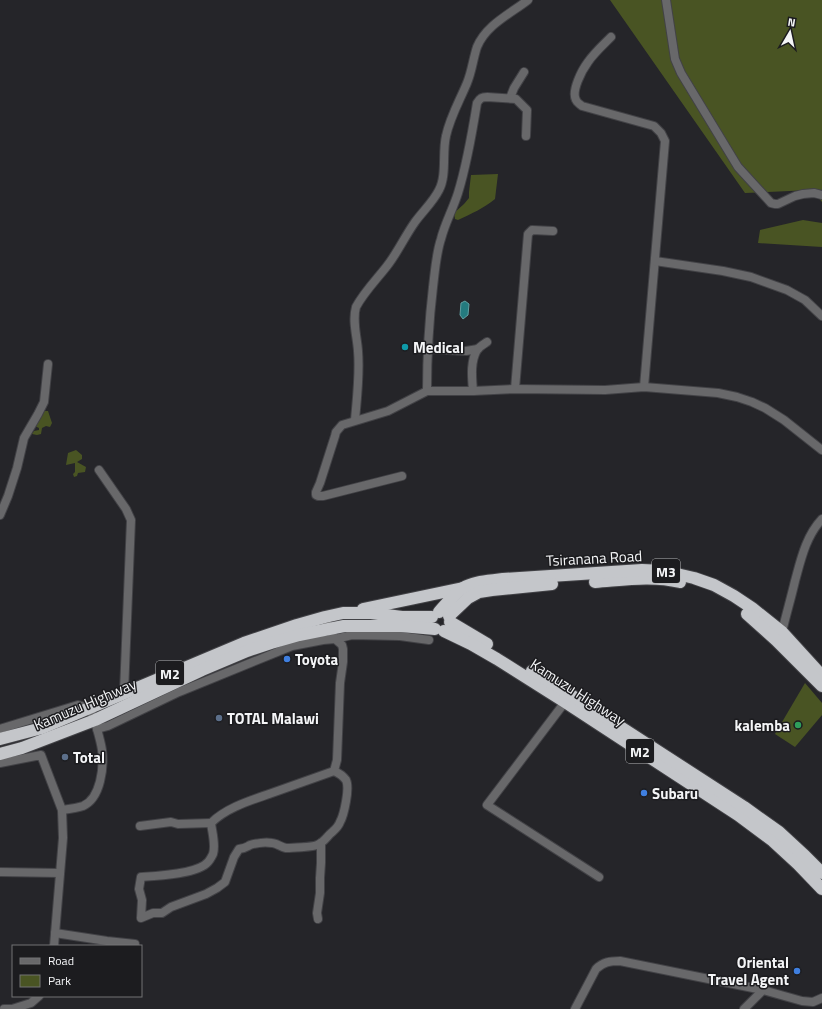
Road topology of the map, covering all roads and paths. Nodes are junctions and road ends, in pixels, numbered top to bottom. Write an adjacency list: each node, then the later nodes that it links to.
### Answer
1 (528, 0): 19 (street)
2 (666, 0): 7 (street)
3 (611, 37): 9 (street)
4 (524, 72): 5 (street)
5 (510, 98): 6 (street); 12 (street)
6 (526, 136)
7 (822, 195)
8 (553, 231): 16 (street)
9 (655, 261): 10 (street); 15 (street)
10 (822, 316)
11 (487, 342): 13 (street)
12 (429, 349): 13 (street); 17 (street)
13 (478, 349): 18 (street)
14 (48, 364): 23 (street)
15 (644, 387): 16 (street); 20 (street)
16 (515, 389): 18 (street)
17 (427, 391): 18 (street); 19 (street)
18 (472, 391)
19 (355, 420): 22 (street)
20 (822, 450)
21 (99, 470): 34 (street)
22 (402, 476)
23 (0, 515)
24 (822, 519): 30 (street)
25 (464, 588): 26 (highway); 28 (highway, Tsiranana Road / M3); 30 (highway, Tsiranana Road / M3)
26 (343, 613): 27 (highway, Kamuzu Highway / M2); 28 (highway, Kamuzu Highway / M2)
27 (325, 617): 29 (street); 34 (highway, Kamuzu Highway / M2)
28 (442, 621): 29 (highway, Kamuzu Highway / M2); 30 (highway, Tsiranana Road / M3); 35 (highway, Kamuzu Highway / M2); 49 (highway, Kamuzu Highway / M2)
29 (332, 634): 31 (street); 37 (highway, Kamuzu Highway / M2); 42 (street)
30 (779, 636): 32 (highway, Tsiranana Road / M3); 33 (highway, Tsiranana Road / M3)
31 (429, 640)
32 (822, 676)
33 (822, 686)
34 (124, 692): 36 (highway, Kamuzu Highway / M2)
35 (565, 702): 50 (street); 51 (highway, Kamuzu Highway / M2)
36 (89, 708): 37 (street); 38 (street); 39 (highway, Kamuzu Highway / M2)
37 (96, 725): 40 (highway, Kamuzu Highway / M2); 43 (street)
38 (0, 729)
39 (0, 739)
40 (0, 754)
41 (0, 763): 43 (street)
42 (334, 771): 44 (street); 46 (street)
43 (62, 810): 48 (street)
44 (211, 823): 45 (street); 46 (street)
45 (140, 826)
46 (321, 843): 52 (street)
47 (0, 872): 48 (street)
48 (60, 873): 53 (street)
49 (822, 873)
50 (599, 877)
51 (822, 889)
52 (318, 919)
53 (55, 933): 54 (street); 55 (street)
54 (135, 944)
55 (54, 945)
56 (763, 990): 59 (street); 61 (street); 62 (street)
57 (38, 997): 60 (street)
58 (822, 998): 59 (street)
59 (811, 1006)
60 (4, 1009)
61 (576, 1009)
62 (744, 1009)

